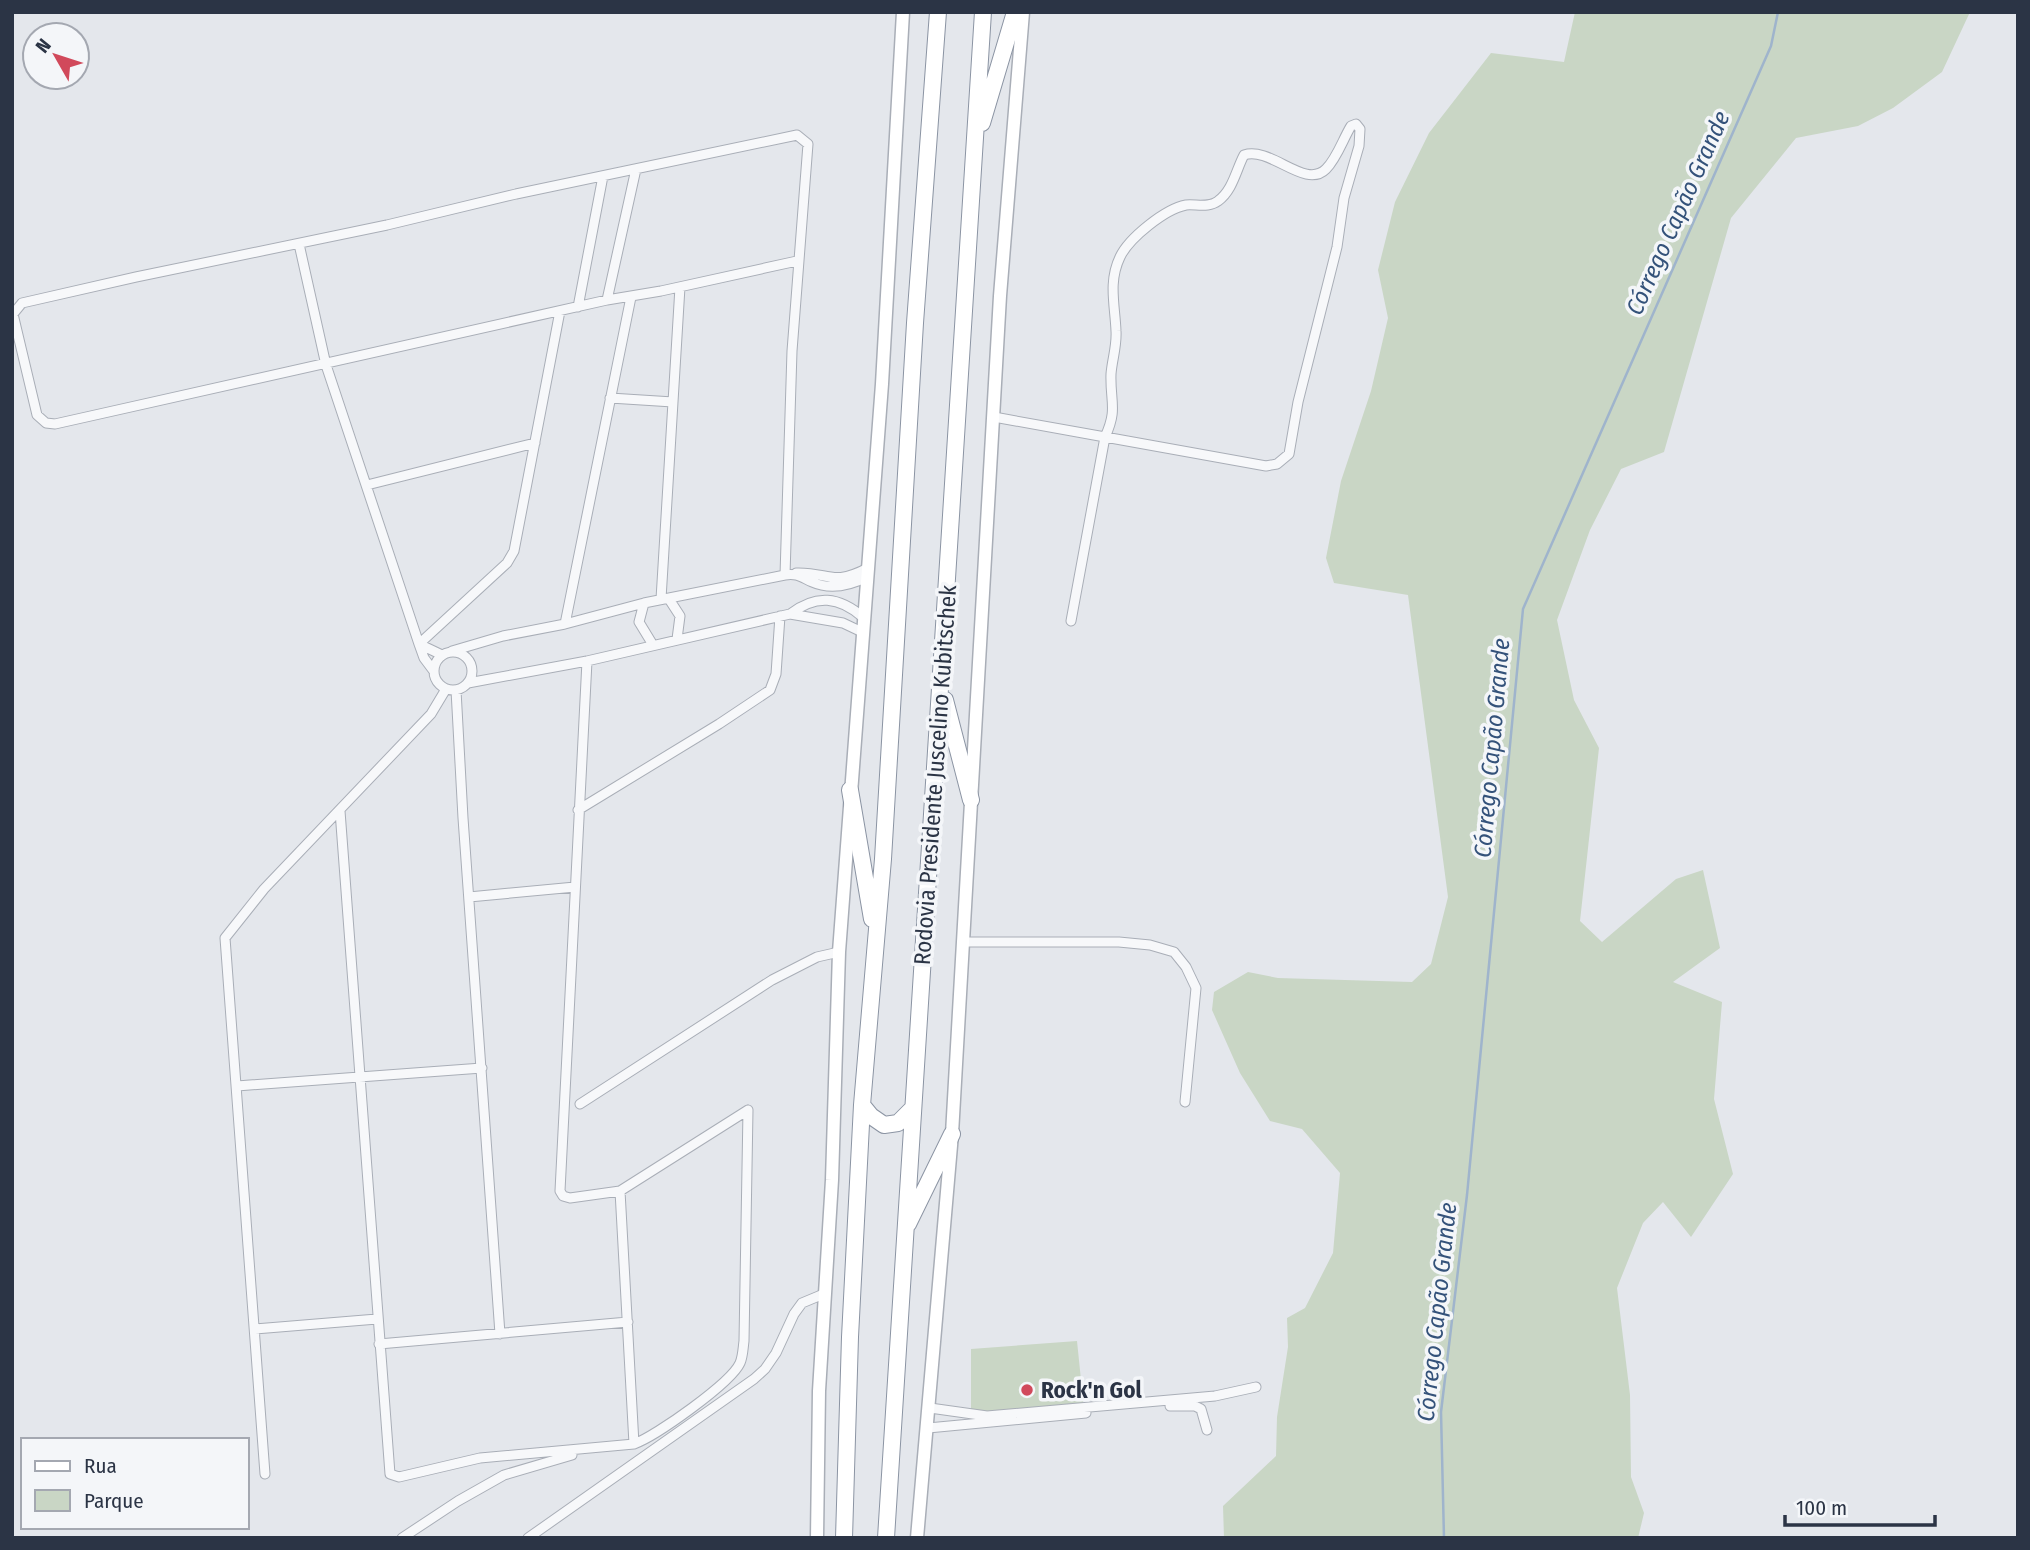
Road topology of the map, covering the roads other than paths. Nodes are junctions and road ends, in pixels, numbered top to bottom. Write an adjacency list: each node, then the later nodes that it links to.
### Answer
1 (903, 12): 23 (main road)
2 (938, 12): 53 (highway, Rodovia Presidente Juscelino Kubitschek)
3 (983, 12): 6 (highway, Rodovia Presidente Juscelino Kubitschek)
4 (1015, 12): 6 (highway)
5 (1023, 12): 19 (main road)
6 (975, 145): 44 (highway, Rodovia Presidente Juscelino Kubitschek)
7 (636, 169): 8 (street); 10 (street); 13 (street)
8 (603, 176): 9 (street); 14 (street)
9 (299, 244): 16 (street); 16 (street)
10 (797, 261): 11 (street); 24 (street)
11 (680, 287): 12 (street); 18 (street)
12 (631, 297): 13 (street); 17 (street)
13 (607, 300): 14 (street)
14 (578, 307): 15 (street)
15 (560, 311): 16 (street); 21 (street)
16 (326, 365): 22 (street)
17 (610, 398): 18 (street); 34 (street)
18 (673, 402): 27 (street)
19 (994, 417): 20 (street); 48 (main road)
20 (1105, 437): 20 (street); 33 (street)
21 (535, 443): 22 (street); 37 (street)
22 (367, 485): 37 (street)
23 (867, 572): 24 (street); 26 (street); 32 (main road)
24 (790, 574): 25 (street); 27 (street)
25 (815, 583): 26 (street); 29 (street)
26 (828, 586): 28 (street)
27 (665, 599): 30 (street); 36 (street)
28 (826, 600): 29 (street); 32 (street)
29 (812, 602): 31 (street)
30 (644, 603): 34 (street); 38 (street)
31 (785, 615): 35 (street); 36 (street); 49 (street)
32 (863, 618): 35 (main road)
33 (1071, 621)
34 (565, 624): 39 (street)
35 (862, 632): 47 (main road)
36 (677, 639): 38 (street)
37 (419, 644): 40 (street); 42 (street)
38 (653, 645): 41 (street)
39 (452, 651): 40 (street); 43 (street)
40 (442, 655): 42 (street)
41 (587, 660): 43 (street); 49 (street)
42 (433, 670): 45 (street)
43 (468, 683): 46 (street)
44 (942, 686): 48 (highway); 62 (highway, Rodovia Presidente Juscelino Kubitschek)
45 (446, 689): 46 (street); 50 (street)
46 (456, 690): 52 (street)
47 (850, 790): 53 (highway); 55 (main road)
48 (971, 800): 54 (main road)
49 (578, 810): 51 (street)
50 (340, 811): 57 (street); 58 (street)
51 (575, 887): 52 (street); 64 (street)
52 (469, 897): 56 (street)
53 (877, 942): 61 (highway, Rodovia Presidente Juscelino Kubitschek)
54 (962, 942): 59 (street); 63 (main road)
55 (839, 952): 60 (street); 66 (main road)
56 (482, 1068): 57 (street); 70 (street)
57 (359, 1077): 58 (street); 67 (street)
58 (237, 1086): 69 (street)
59 (1185, 1102)
60 (580, 1104)
61 (862, 1104): 62 (highway); 82 (highway, Rodovia Presidente Juscelino Kubitschek)
62 (913, 1108): 65 (highway, Rodovia Presidente Juscelino Kubitschek)
63 (953, 1134): 65 (highway); 73 (main road)
64 (621, 1191): 68 (street); 76 (street)
65 (904, 1232): 83 (highway, Rodovia Presidente Juscelino Kubitschek)
66 (826, 1293): 80 (street); 81 (main road)
67 (377, 1319): 69 (street); 71 (street)
68 (628, 1322): 70 (street); 76 (street)
69 (255, 1329): 78 (street)
70 (500, 1334): 71 (street)
71 (379, 1344): 77 (street)
72 (1256, 1387): 73 (street)
73 (930, 1408): 74 (main road)
74 (928, 1428): 75 (street); 84 (main road)
75 (1208, 1430)
76 (634, 1444): 77 (street)
77 (590, 1449): 79 (street)
78 (265, 1474)
79 (402, 1538)
80 (528, 1538)
81 (817, 1538)
82 (844, 1538)
83 (886, 1538)
84 (917, 1538)

